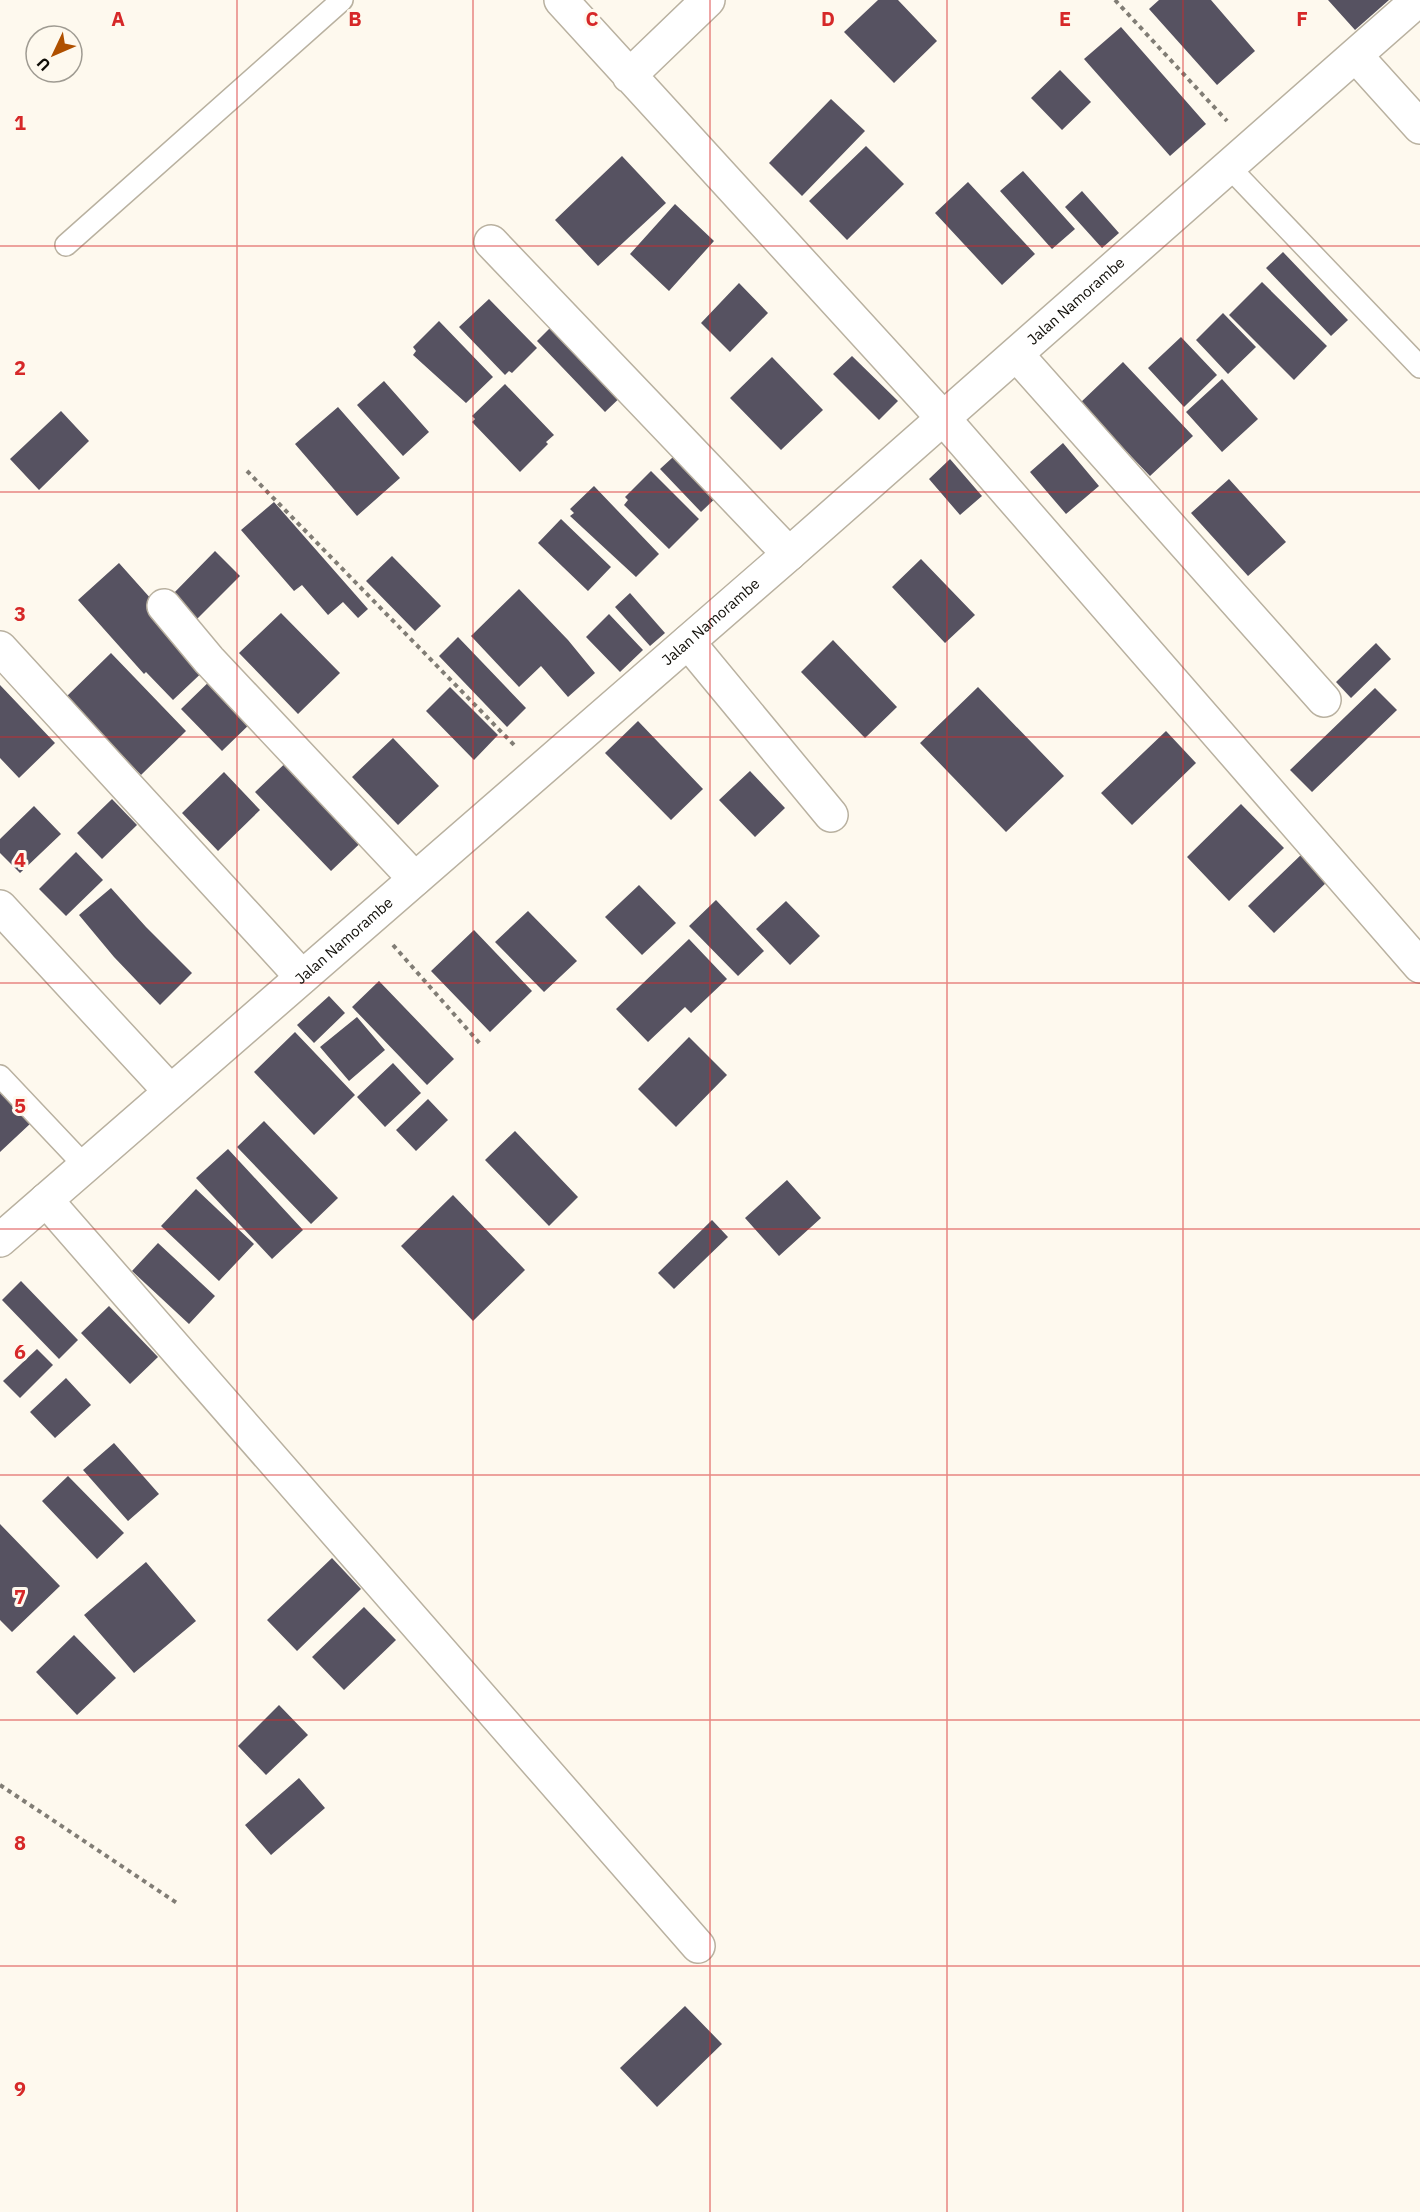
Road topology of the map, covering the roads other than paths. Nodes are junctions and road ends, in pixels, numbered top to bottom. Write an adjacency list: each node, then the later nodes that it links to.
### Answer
1 (342, 0): 10 (lane)
2 (561, 0): 6 (street)
3 (708, 0): 6 (street)
4 (1419, 0): 5 (street, Jalan Namorambe)
5 (1356, 56): 7 (street); 8 (street, Jalan Namorambe)
6 (629, 76): 13 (street)
7 (1420, 127)
8 (1241, 158): 11 (street, Jalan Namorambe); 12 (lane)
9 (491, 242): 14 (street)
10 (66, 245)
11 (1017, 355): 13 (street, Jalan Namorambe); 18 (street)
12 (1420, 367)
13 (943, 418): 14 (street, Jalan Namorambe); 22 (street)
14 (789, 555): 16 (street, Jalan Namorambe)
15 (164, 606): 20 (street)
16 (688, 642): 19 (street); 20 (street, Jalan Namorambe)
17 (0, 648): 23 (street)
18 (1324, 700)
19 (831, 815)
20 (416, 879): 23 (street, Jalan Namorambe)
21 (0, 907): 25 (street)
22 (1420, 966)
23 (302, 977): 25 (street, Jalan Namorambe)
24 (0, 1076): 26 (lane)
25 (170, 1091): 26 (street, Jalan Namorambe)
26 (85, 1166): 27 (street, Jalan Namorambe)
27 (46, 1200): 28 (street, Jalan Namorambe); 29 (street)
28 (0, 1240)
29 (698, 1946)

